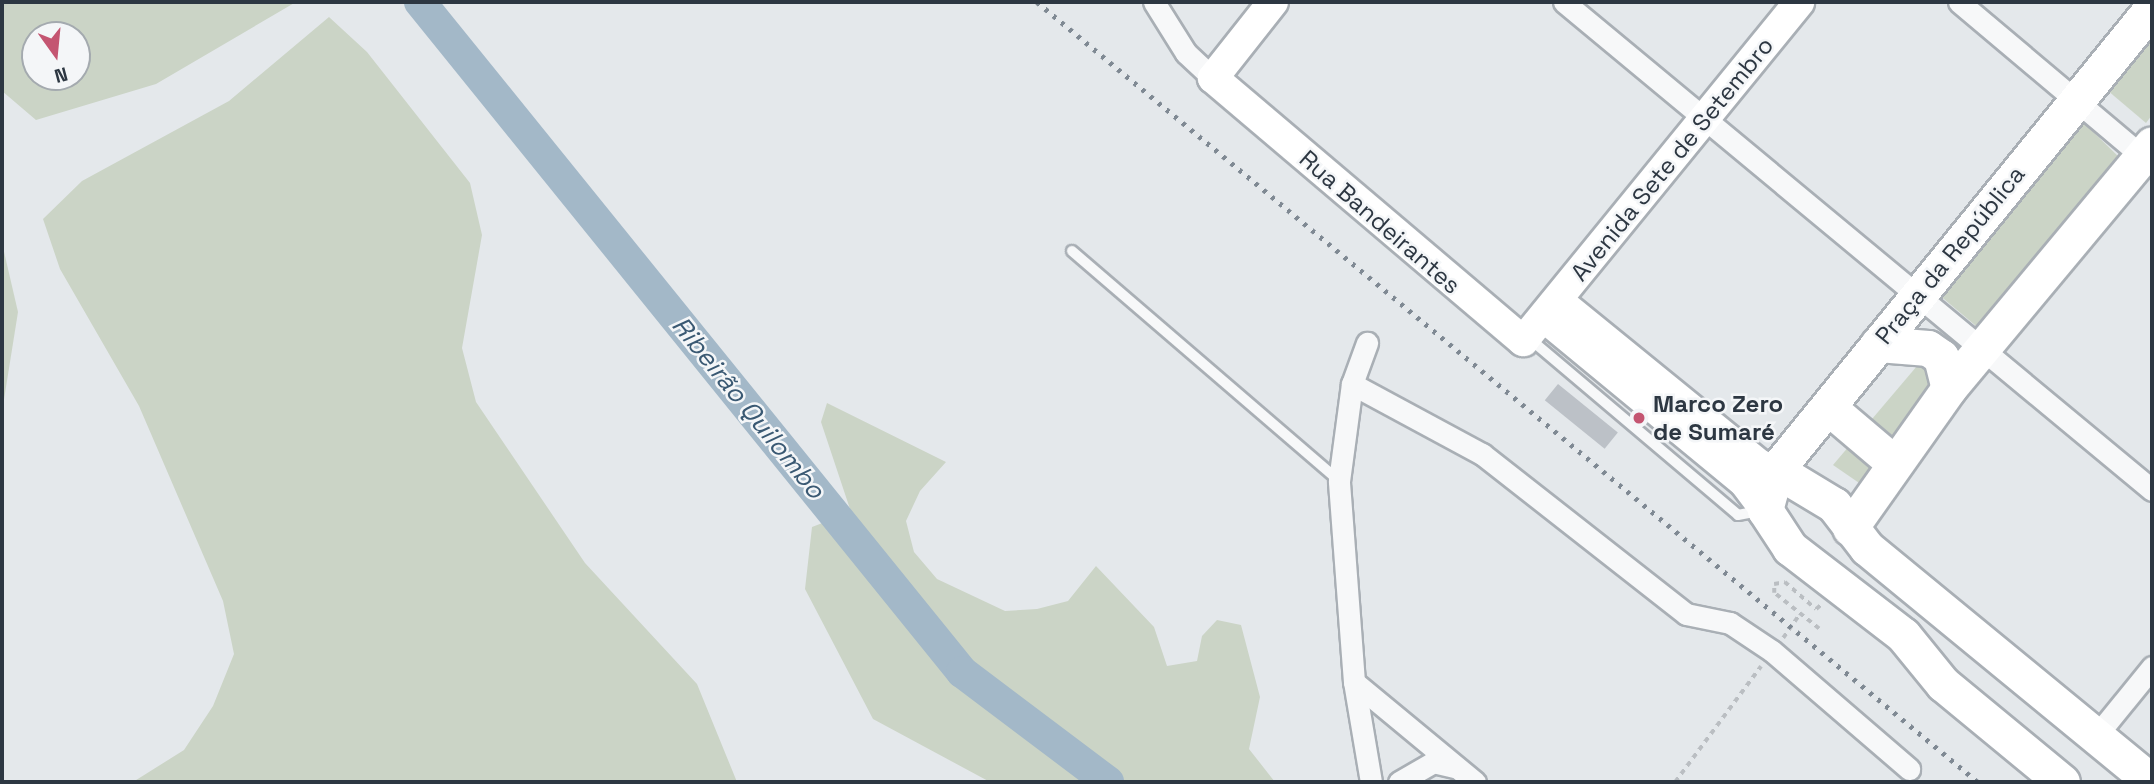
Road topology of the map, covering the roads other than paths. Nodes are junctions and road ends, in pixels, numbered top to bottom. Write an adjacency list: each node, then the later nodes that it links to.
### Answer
1 (1154, 2): 7 (street)
2 (1273, 2): 7 (street)
3 (1564, 2): 9 (street)
4 (1800, 2): 9 (street, Avenida Sete de Setembro)
5 (1959, 2): 8 (street)
6 (2152, 8): 8 (main road, Praça da República)
7 (1213, 78): 13 (street, Rua Bandeirantes)
8 (2076, 98): 10 (street); 12 (main road, Praça da República)
9 (1703, 118): 12 (street); 13 (street, Avenida Sete de Setembro)
10 (2149, 155): 16 (main road)
11 (1072, 251): 22 (lane)
12 (1919, 293): 15 (main road, Praça da República); 16 (street)
13 (1545, 319): 21 (street); 24 (street)
14 (1367, 343): 17 (street)
15 (1878, 344): 18 (main road); 19 (main road, Praça da República)
16 (1980, 351): 18 (main road); 23 (street)
17 (1352, 384): 22 (street); 32 (street)
18 (1949, 388): 20 (main road)
19 (1828, 407): 20 (main road); 21 (main road, Praça da República)
20 (1894, 463): 25 (main road)
21 (1776, 470): 24 (main road, Praça da República); 25 (main road)
22 (1339, 481): 27 (street)
23 (2152, 490)
24 (1765, 510): 30 (main road)
25 (1850, 528): 28 (main road)
26 (2152, 667): 29 (street)
27 (1354, 682): 31 (street); 33 (street)
28 (2040, 694): 29 (main road); 30 (main road)
29 (2096, 736): 37 (main road)
30 (2019, 744): 36 (main road)
31 (1455, 767): 34 (street); 35 (street)
32 (1909, 769)
33 (1371, 782)
34 (1399, 782)
35 (1475, 782)
36 (2062, 782)
37 (2152, 782)

